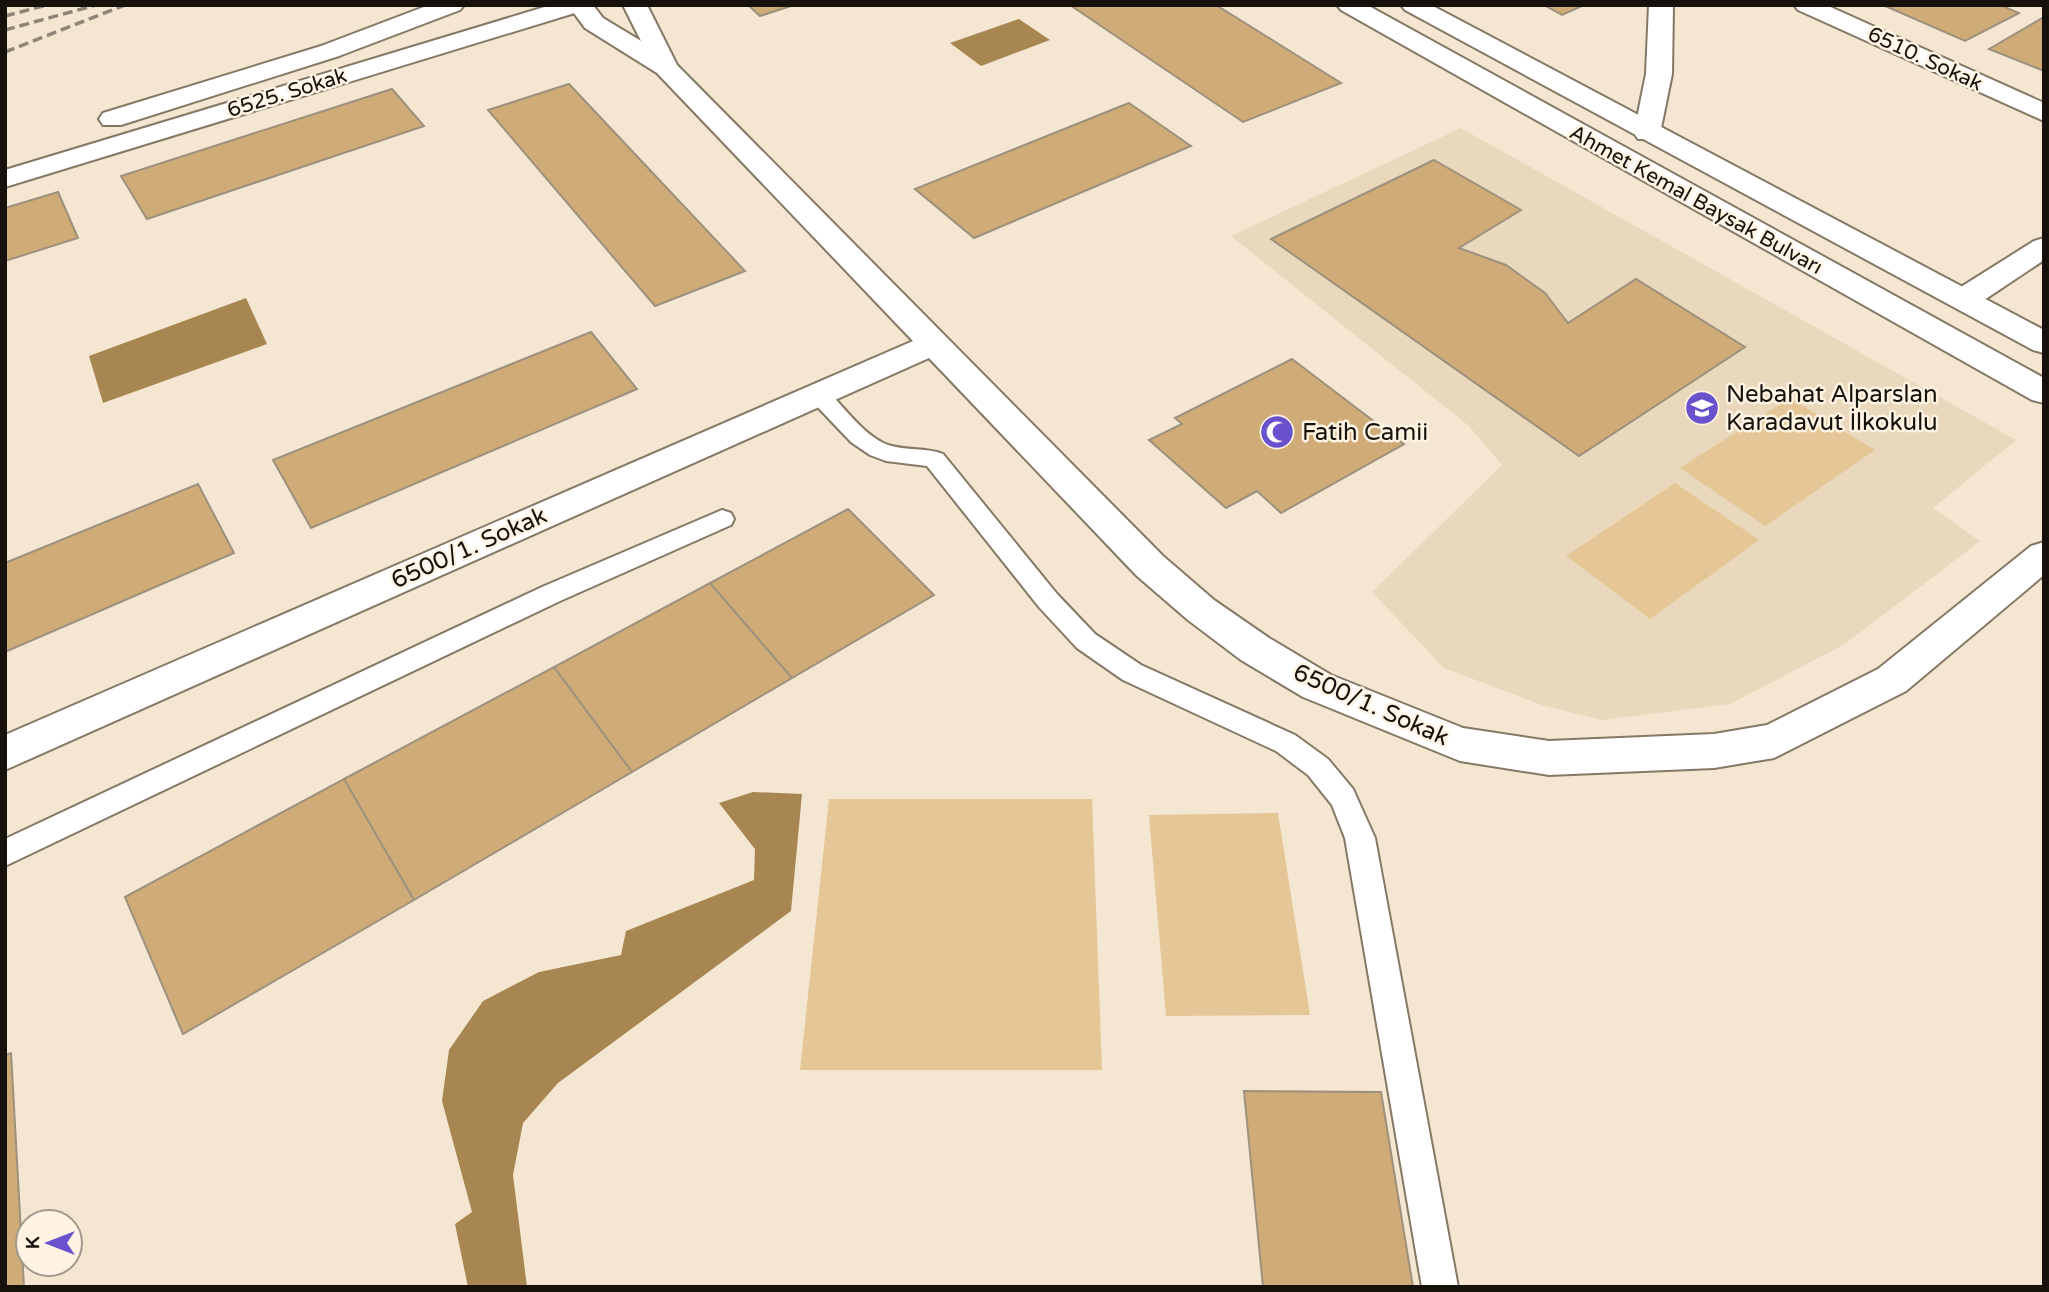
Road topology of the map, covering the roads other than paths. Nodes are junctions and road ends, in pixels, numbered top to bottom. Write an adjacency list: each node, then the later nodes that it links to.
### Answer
1 (452, 5): 11 (street, 6525. Sokak)
2 (539, 5): 8 (street)
3 (635, 5): 9 (street)
4 (1349, 5): 18 (street, Ahmet Kemal Baysak Bulvarı)
5 (1413, 5): 12 (street, Ahmet Kemal Baysak Bulvarı)
6 (1661, 5): 12 (street)
7 (1807, 5): 10 (street, 6510. Sokak)
8 (577, 6): 9 (street); 13 (street, 6525. Sokak)
9 (666, 68): 17 (street, 6500/1. Sokak)
10 (2044, 113)
11 (94, 124)
12 (1647, 132): 15 (street, Ahmet Kemal Baysak Bulvarı)
13 (5, 179)
14 (2044, 247): 15 (street)
15 (1964, 299): 16 (street, Ahmet Kemal Baysak Bulvarı)
16 (2044, 342)
17 (933, 344): 19 (street, 6500/1. Sokak); 21 (street, 6500/1. Sokak)
18 (2044, 392)
19 (818, 394): 22 (street, 6500/1. Sokak); 24 (lane)
20 (722, 519): 23 (lane)
21 (2044, 555)
22 (5, 753)
23 (5, 853)
24 (1440, 1287)

